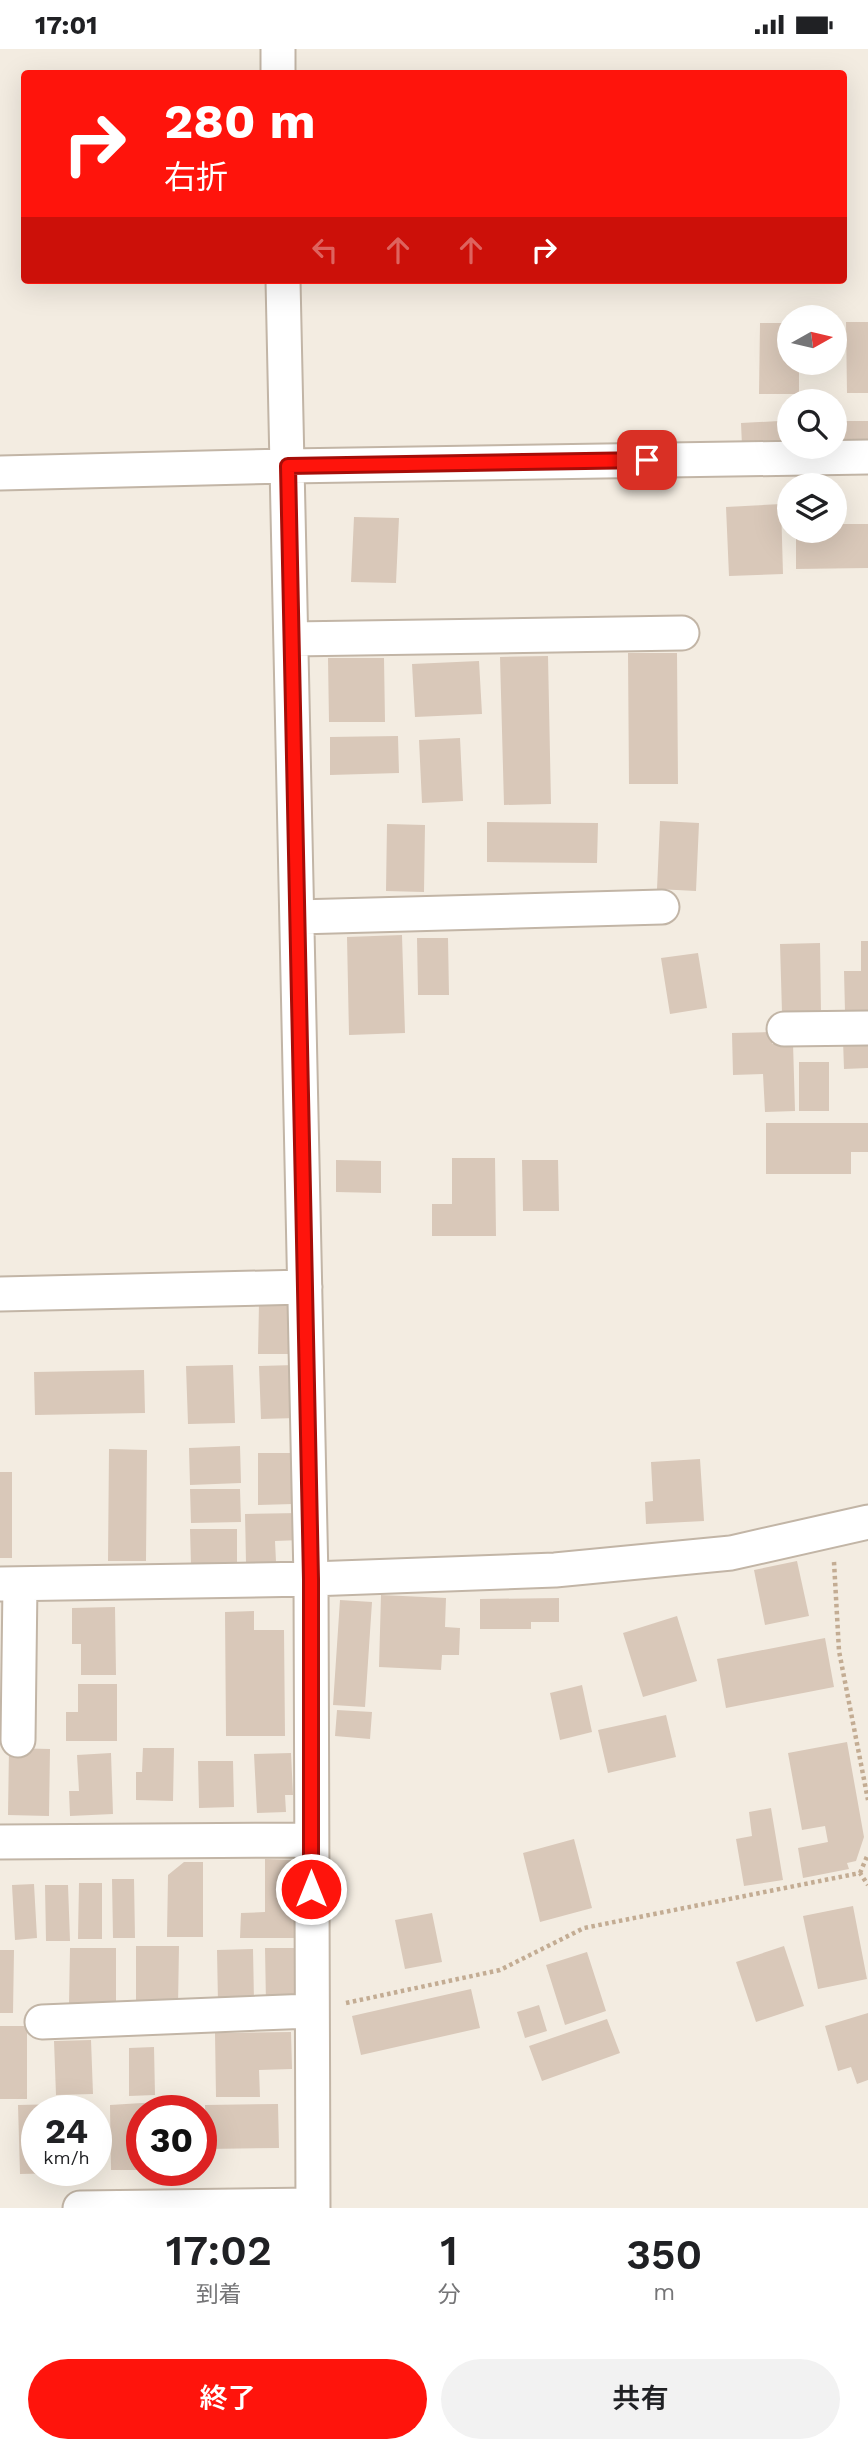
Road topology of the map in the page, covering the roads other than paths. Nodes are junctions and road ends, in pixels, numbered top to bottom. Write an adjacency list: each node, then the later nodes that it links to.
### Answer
1 (278, 49): 2 (street)
2 (278, 70)
3 (283, 284): 5 (street)
4 (868, 457): 5 (street)
5 (288, 466): 6 (street); 8 (street)
6 (0, 473)
7 (682, 633): 8 (street)
8 (291, 639): 10 (street)
9 (662, 908): 10 (street)
10 (297, 917): 13 (street)
11 (868, 1028): 12 (street)
12 (784, 1029)
13 (305, 1287): 14 (street); 16 (street)
14 (0, 1294)
15 (868, 1522): 16 (street)
16 (311, 1579): 17 (street); 19 (street)
17 (10, 1584): 18 (street)
18 (18, 1740)
19 (311, 1840): 20 (street); 21 (street)
20 (0, 1842)
21 (311, 2011): 22 (street); 23 (street)
22 (42, 2022)
23 (313, 2206): 24 (street)
24 (80, 2208)

